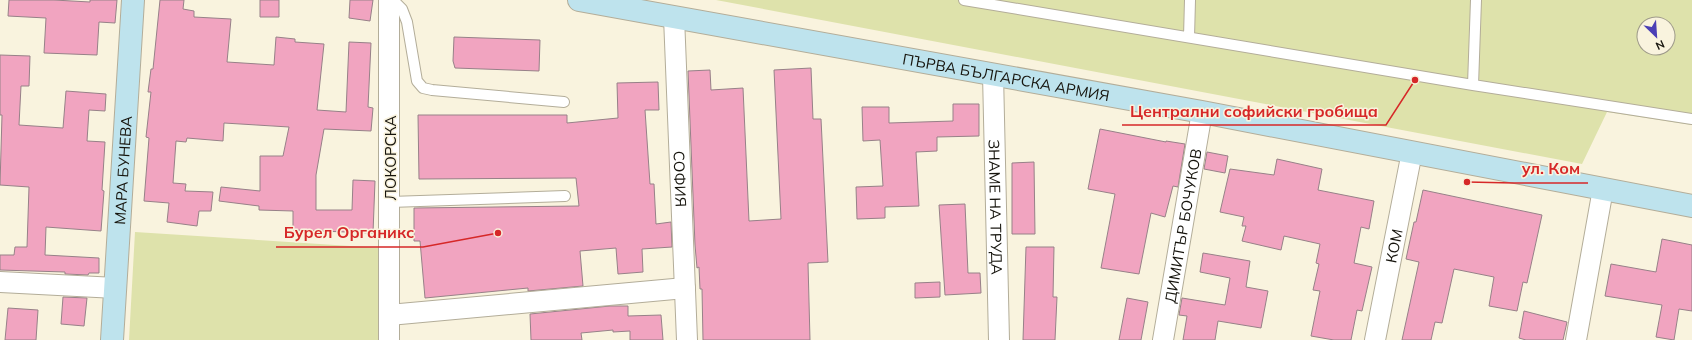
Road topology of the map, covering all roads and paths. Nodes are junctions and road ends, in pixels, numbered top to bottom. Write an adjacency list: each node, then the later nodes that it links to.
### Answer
1 (132, 0): 20 (street, МАРА БУНЕВА)
2 (391, 0): 11 (lane); 17 (street, ЛОКОРСКА)
3 (579, 0): 7 (street, ПЪРВА БЪЛГАРСКА АРМИЯ)
4 (964, 0): 8 (lane)
5 (1190, 0): 8 (lane)
6 (1476, 0): 10 (lane)
7 (674, 17): 9 (street, ПЪРВА БЪЛГАРСКА АРМИЯ); 21 (street, СОФИЯ)
8 (1189, 37): 10 (lane)
9 (993, 74): 12 (street, ПЪРВА БЪЛГАРСКА АРМИЯ); 26 (street, ЗНАМЕ НА ТРУДА)
10 (1473, 84): 13 (lane)
11 (564, 102)
12 (1202, 112): 14 (street, ПЪРВА БЪЛГАРСКА АРМИЯ); 27 (street, ДИМИТЪР БОЧУКОВ)
13 (1692, 119)
14 (1412, 152): 15 (street, ПЪРВА БЪЛГАРСКА АРМИЯ); 28 (street, КОМ)
15 (1603, 189): 18 (street, ПЪРВА БЪЛГАРСКА АРМИЯ); 29 (street)
16 (565, 196): 17 (lane)
17 (390, 202): 22 (street, ЛОКОРСКА)
18 (1692, 206)
19 (0, 282): 20 (street)
20 (116, 288): 23 (street, МАРА БУНЕВА)
21 (685, 288): 22 (street); 25 (street, СОФИЯ)
22 (389, 315): 24 (street, ЛОКОРСКА)
23 (112, 340)
24 (389, 340)
25 (687, 340)
26 (999, 340)
27 (1163, 340)
28 (1375, 340)
29 (1576, 340)

